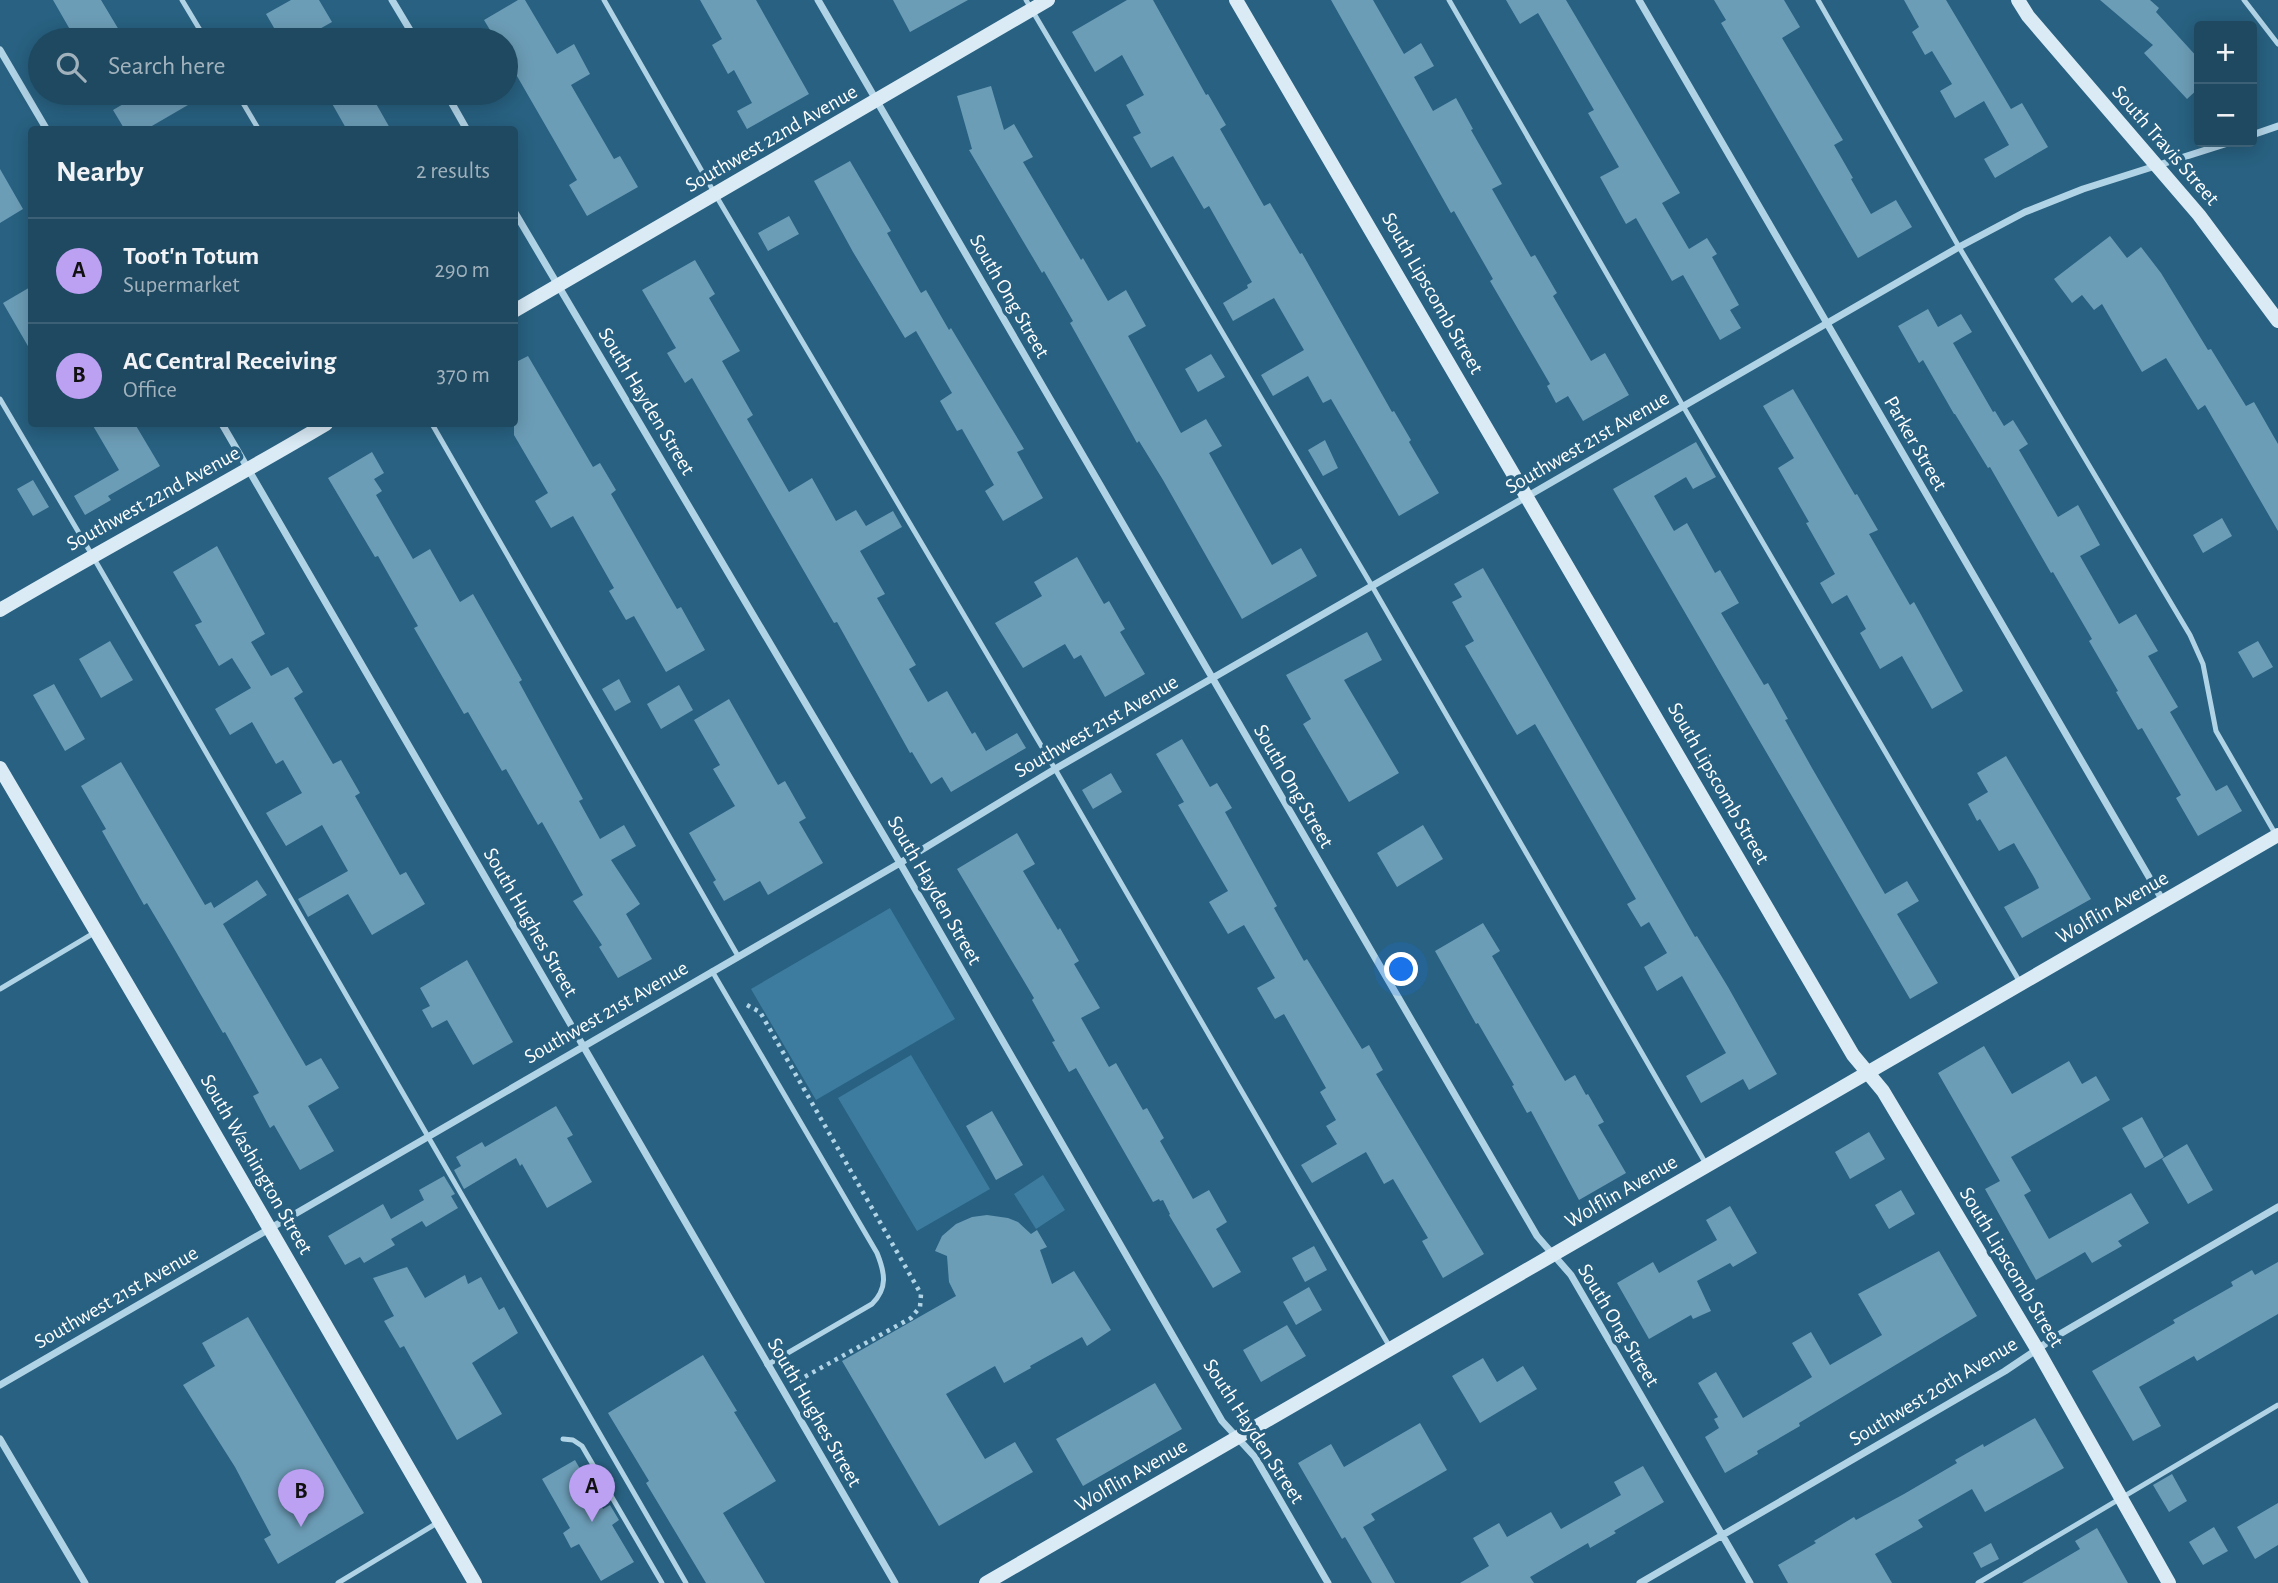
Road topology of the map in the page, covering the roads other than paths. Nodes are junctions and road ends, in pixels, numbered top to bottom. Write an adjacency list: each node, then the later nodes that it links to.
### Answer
1 (182, 0): 13 (lane)
2 (393, 0): 14 (street)
3 (604, 0): 29 (lane)
4 (818, 0): 18 (street, South Ong Street)
5 (1048, 0): 12 (main road, Southwest 22nd Avenue)
6 (1236, 0): 42 (main road, South Lipscomb Street)
7 (1449, 0): 37 (lane)
8 (1639, 0): 35 (street, Parker Street)
9 (1818, 0): 31 (lane)
10 (2018, 0): 28 (main road, South Travis Street)
11 (2244, 0): 15 (lane)
12 (1029, 5): 18 (main road, Southwest 22nd Avenue); 44 (lane)
13 (199, 28)
14 (409, 28)
15 (2278, 44)
16 (0, 50): 17 (street)
17 (28, 98)
18 (877, 101): 29 (main road, Southwest 22nd Avenue); 46 (street, South Ong Street)
19 (32, 105): 22 (street)
20 (244, 105): 23 (lane)
21 (453, 105): 24 (street)
22 (45, 126)
23 (257, 126)
24 (465, 126)
25 (2278, 126): 26 (street)
26 (2257, 133)
27 (2215, 147): 28 (street, Southwest 21st Avenue)
28 (2156, 166): 31 (street, Southwest 21st Avenue); 34 (main road, South Travis Street)
29 (715, 194): 32 (main road, Southwest 22nd Avenue); 48 (lane)
30 (518, 218): 32 (street, South Hayden Street)
31 (1959, 247): 35 (street, Southwest 21st Avenue); 49 (lane)
32 (557, 285): 33 (main road, Southwest 22nd Avenue); 50 (street, South Hayden Street)
33 (518, 309)
34 (2278, 321)
35 (1826, 323): 37 (street, Southwest 21st Avenue); 51 (street, Parker Street)
36 (0, 399): 43 (lane)
37 (1683, 406): 42 (street, Southwest 21st Avenue); 55 (lane)
38 (224, 427): 41 (street, South Hughes Street)
39 (321, 427): 41 (main road, Southwest 22nd Avenue)
40 (434, 427): 53 (lane)
41 (249, 470): 43 (main road, Southwest 22nd Avenue); 57 (street, South Hughes Street)
42 (1528, 497): 44 (street, Southwest 21st Avenue); 58 (main road, South Lipscomb Street)
43 (92, 555): 45 (main road, Southwest 22nd Avenue); 59 (lane)
44 (1372, 586): 46 (street, Southwest 21st Avenue); 60 (lane)
45 (0, 610)
46 (1211, 678): 48 (street, Southwest 21st Avenue); 63 (street, South Ong Street)
47 (0, 768): 52 (main road, South Washington Street)
48 (1055, 769): 50 (street, Southwest 21st Avenue); 64 (lane)
49 (2277, 836): 51 (main road, Wolflin Avenue)
50 (900, 863): 53 (street, Southwest 21st Avenue); 69 (street, South Hayden Street)
51 (2163, 902): 55 (main road, Wolflin Avenue)
52 (97, 931): 56 (lane); 62 (main road, South Washington Street)
53 (738, 956): 54 (street, Southwest 21st Avenue)
54 (712, 971): 57 (street, Southwest 21st Avenue); 66 (lane)
55 (2021, 984): 58 (main road, Wolflin Avenue)
56 (0, 989)
57 (583, 1045): 59 (street, Southwest 21st Avenue); 66 (street, South Hughes Street)
58 (1868, 1072): 60 (main road, Wolflin Avenue); 65 (main road, South Lipscomb Street)
59 (428, 1135): 62 (street, Southwest 21st Avenue); 79 (lane)
60 (1707, 1165): 63 (main road, Wolflin Avenue)
61 (2278, 1207): 65 (street, Southwest 20th Avenue)
62 (270, 1228): 67 (street, Southwest 21st Avenue); 73 (main road, South Washington Street)
63 (1553, 1255): 64 (main road, Wolflin Avenue); 74 (street, South Ong Street)
64 (1391, 1349): 69 (main road, Wolflin Avenue)
65 (2037, 1349): 72 (main road, South Lipscomb Street); 74 (street, Southwest 20th Avenue)
66 (767, 1365): 80 (street, South Hughes Street)
67 (0, 1385)
68 (2278, 1405): 72 (lane)
69 (1237, 1438): 81 (main road, Wolflin Avenue); 82 (street, South Hayden Street)
70 (0, 1439): 75 (street)
71 (563, 1439): 78 (lane)
72 (2121, 1497): 85 (lane); 86 (main road, South Lipscomb Street)
73 (440, 1522): 76 (lane); 77 (main road, South Washington Street)
74 (1723, 1535): 83 (street, Southwest 20th Avenue); 84 (street, South Ong Street)
75 (85, 1583)
76 (338, 1583)
77 (475, 1583)
78 (662, 1583)
79 (686, 1583)
80 (895, 1583)
81 (986, 1583)
82 (1328, 1583)
83 (1640, 1583)
84 (1750, 1583)
85 (1978, 1583)
86 (2169, 1583)

